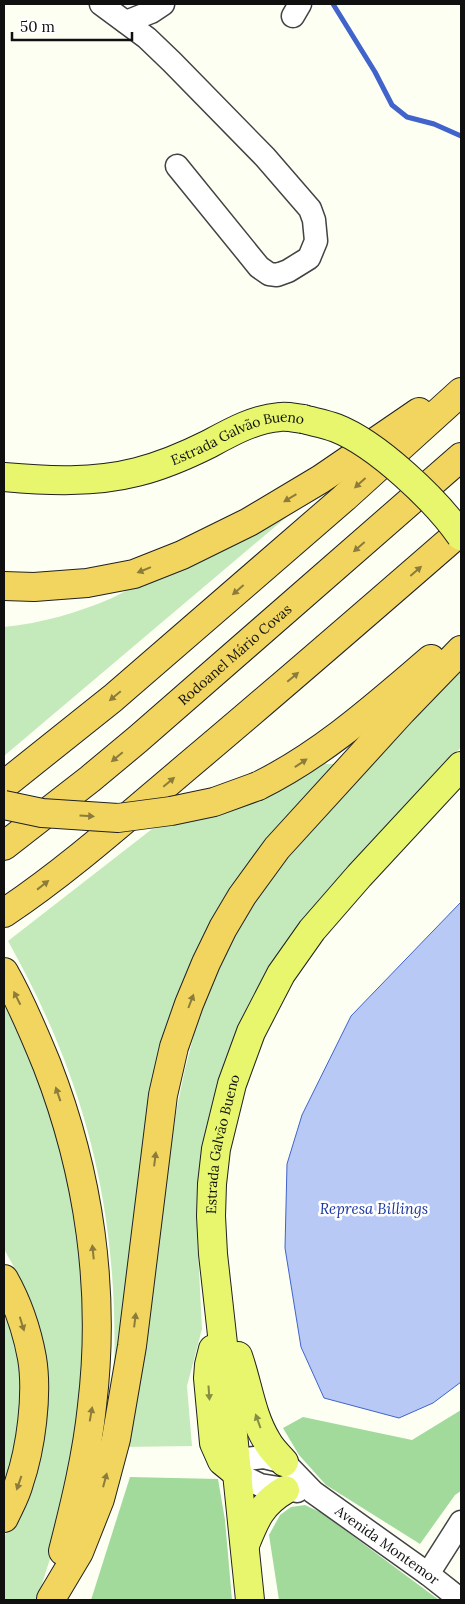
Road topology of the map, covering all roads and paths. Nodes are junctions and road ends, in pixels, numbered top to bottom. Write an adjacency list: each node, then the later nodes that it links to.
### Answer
1 (101, 4): 3 (street)
2 (163, 4): 3 (street)
3 (126, 22): 4 (street)
4 (177, 166)
5 (461, 383): 11 (highway, one-way to 11)
6 (461, 392): 15 (highway, one-way to 15)
7 (461, 457): 17 (highway, Rodoanel Mário Covas, one-way to 17)
8 (4, 477): 10 (main road, Estrada Galvão Bueno, bridge)
9 (461, 531): 18 (highway, one-way to 9)
10 (461, 536)
11 (4, 586)
12 (461, 633): 16 (highway, one-way to 12, bridge)
13 (461, 650): 30 (highway, one-way to 13)
14 (461, 766): 21 (main road, Estrada Galvão Bueno)
15 (4, 785)
16 (4, 805)
17 (4, 846)
18 (4, 914)
19 (4, 972): 30 (highway, one-way to 19)
20 (4, 1279): 26 (highway, one-way to 26)
21 (222, 1330): 22 (main road, one-way to 21); 23 (main road)
22 (284, 1462): 23 (street); 25 (street, Avenida Montemor)
23 (237, 1468): 24 (street); 28 (main road)
24 (285, 1490): 25 (street); 28 (main road)
25 (312, 1492): 29 (street, Avenida Montemor)
26 (4, 1518)
27 (461, 1522): 29 (street)
28 (244, 1546): 31 (main road)
29 (428, 1574): 32 (street, Avenida Montemor)
30 (51, 1599)
31 (250, 1600)
32 (461, 1600)

